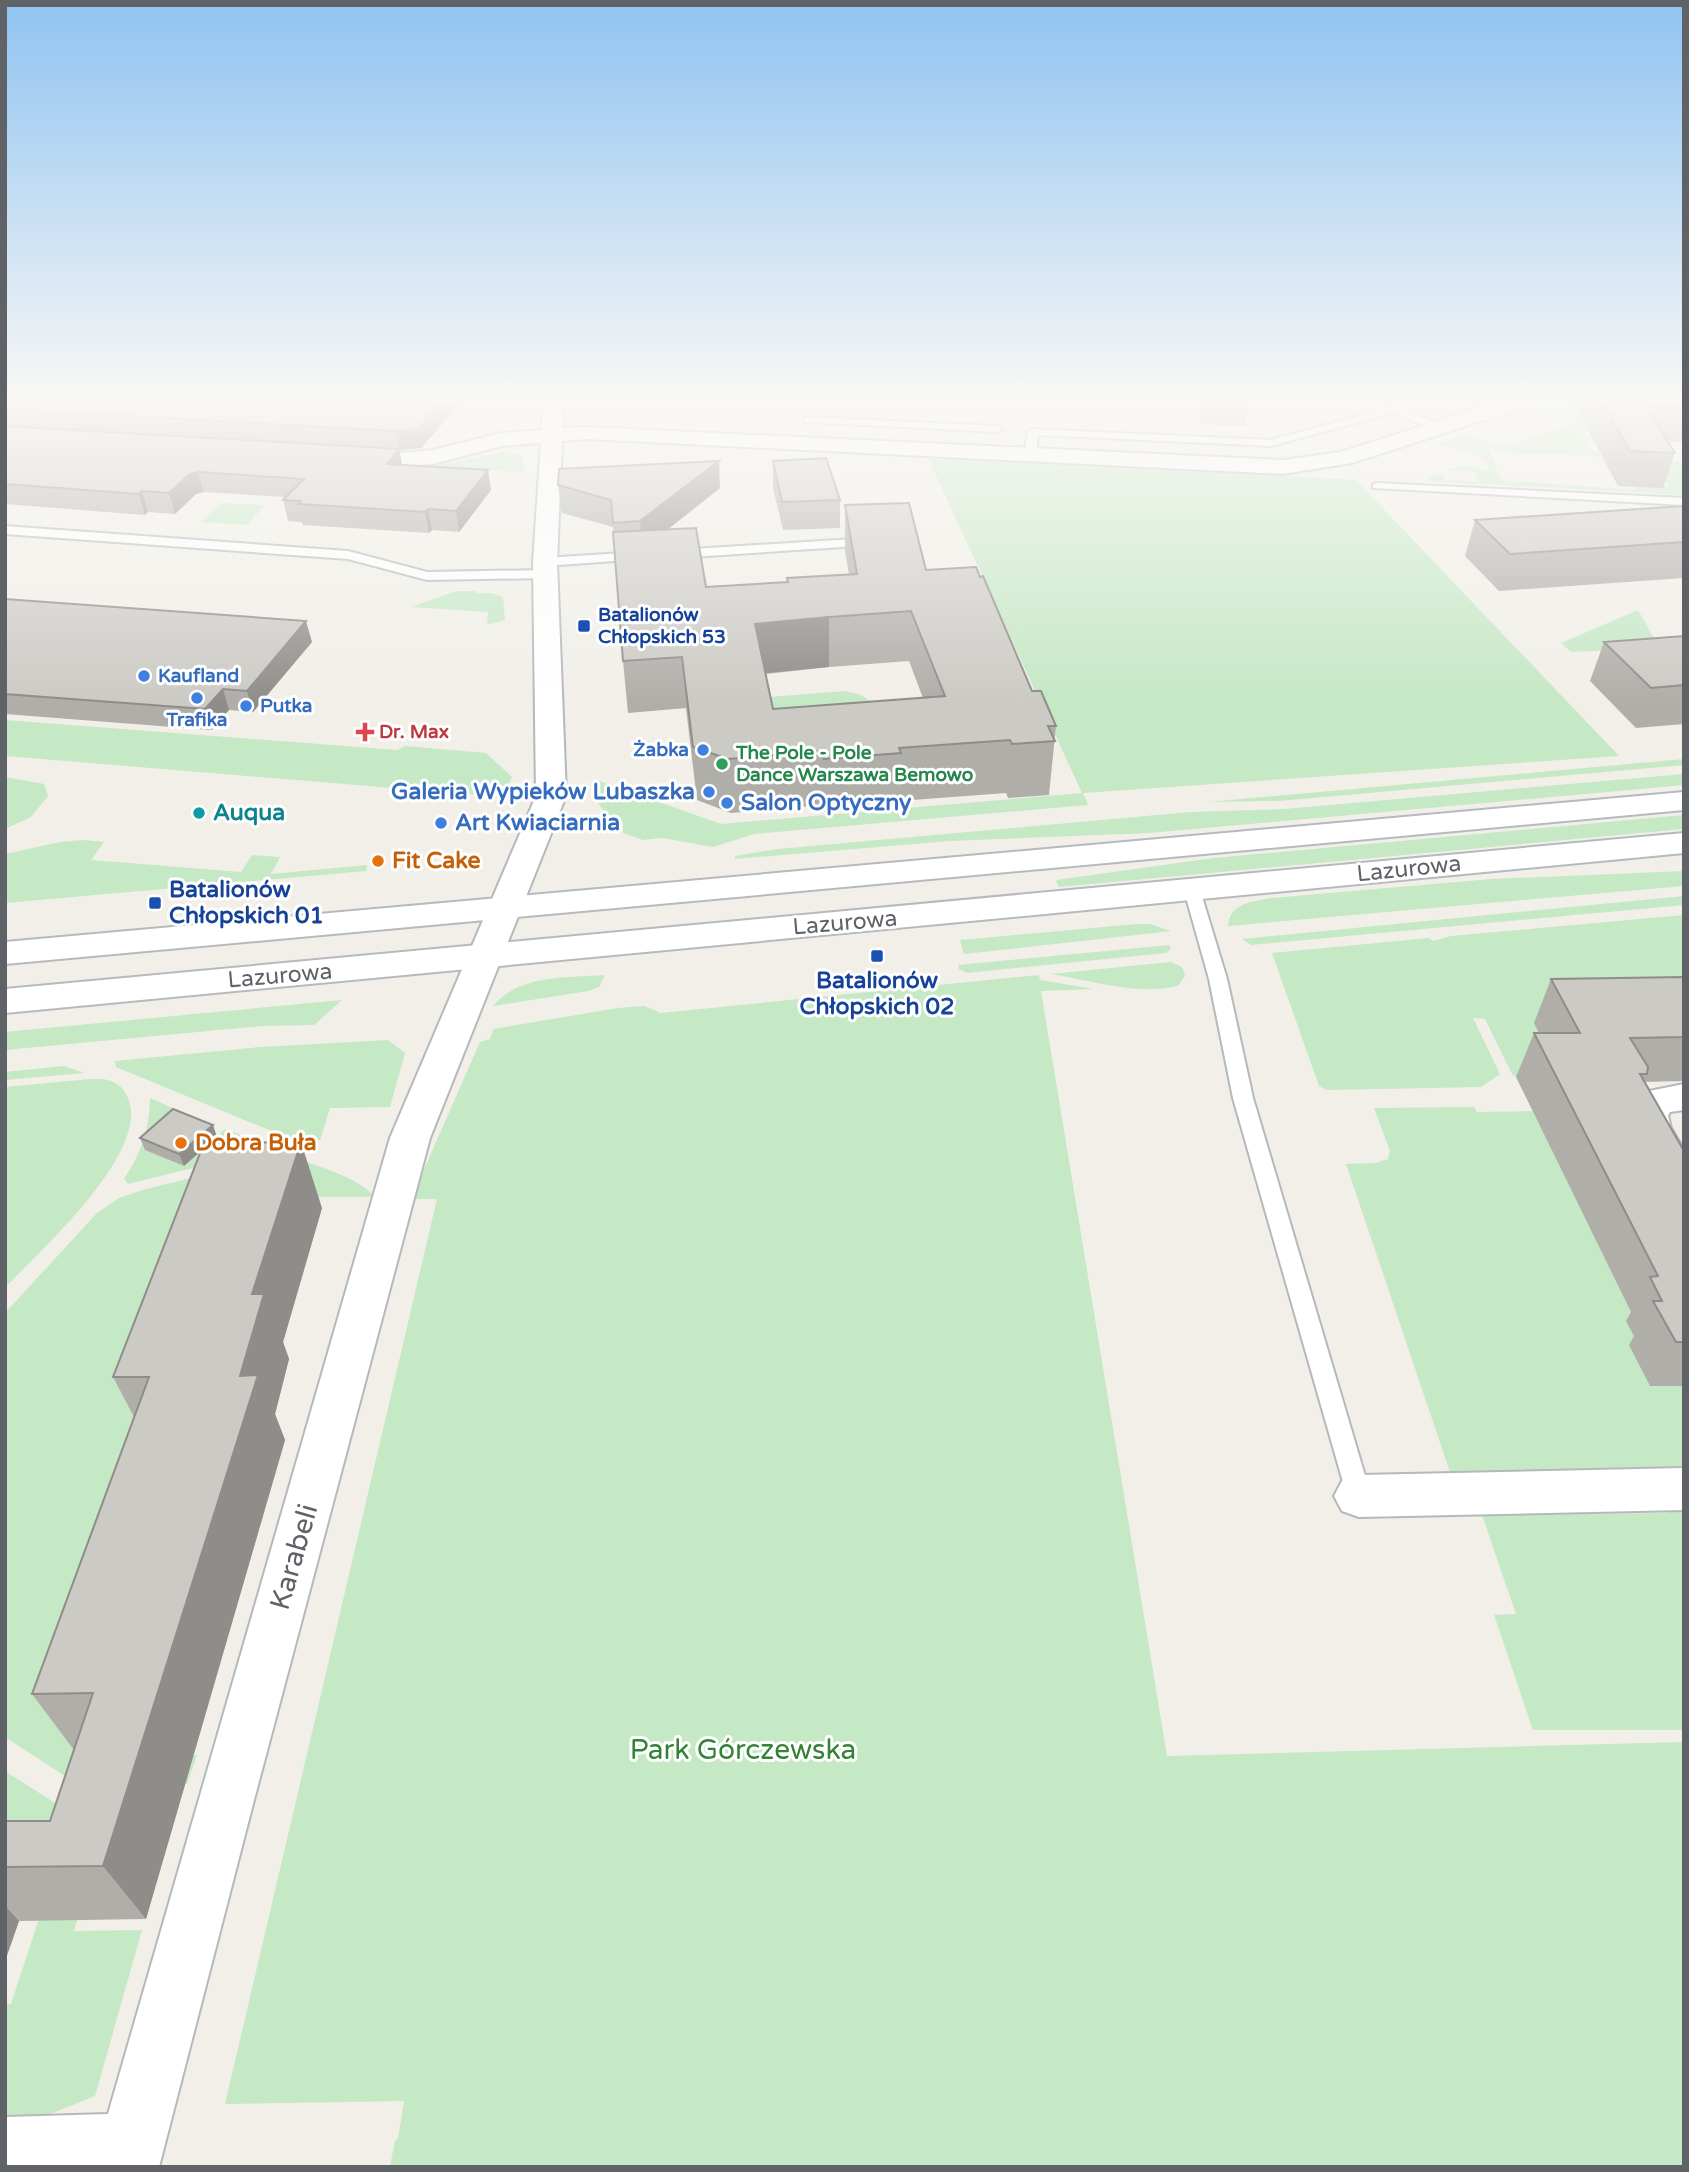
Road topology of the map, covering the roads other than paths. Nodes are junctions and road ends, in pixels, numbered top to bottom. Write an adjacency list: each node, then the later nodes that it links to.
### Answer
1 (549, 498): 8 (street, Karabeli)
2 (1614, 498): 3 (lane)
3 (1684, 502)
4 (5, 530): 8 (lane)
5 (854, 543): 6 (lane)
6 (660, 555)
7 (646, 556): 8 (lane)
8 (545, 568): 12 (street, Karabeli)
9 (1684, 801): 12 (street, Lazurowa)
10 (1684, 843): 11 (street, Lazurowa)
11 (1192, 890): 14 (street, Lazurowa); 19 (lane)
12 (506, 907): 13 (street, Lazurowa); 14 (street, Karabeli)
13 (5, 953)
14 (486, 956): 15 (street, Lazurowa); 21 (street, Karabeli)
15 (5, 1001)
16 (1684, 1097): 17 (street)
17 (1684, 1186)
18 (1684, 1489): 19 (street)
19 (1359, 1496)
20 (5, 2150): 21 (street)
21 (129, 2157)

